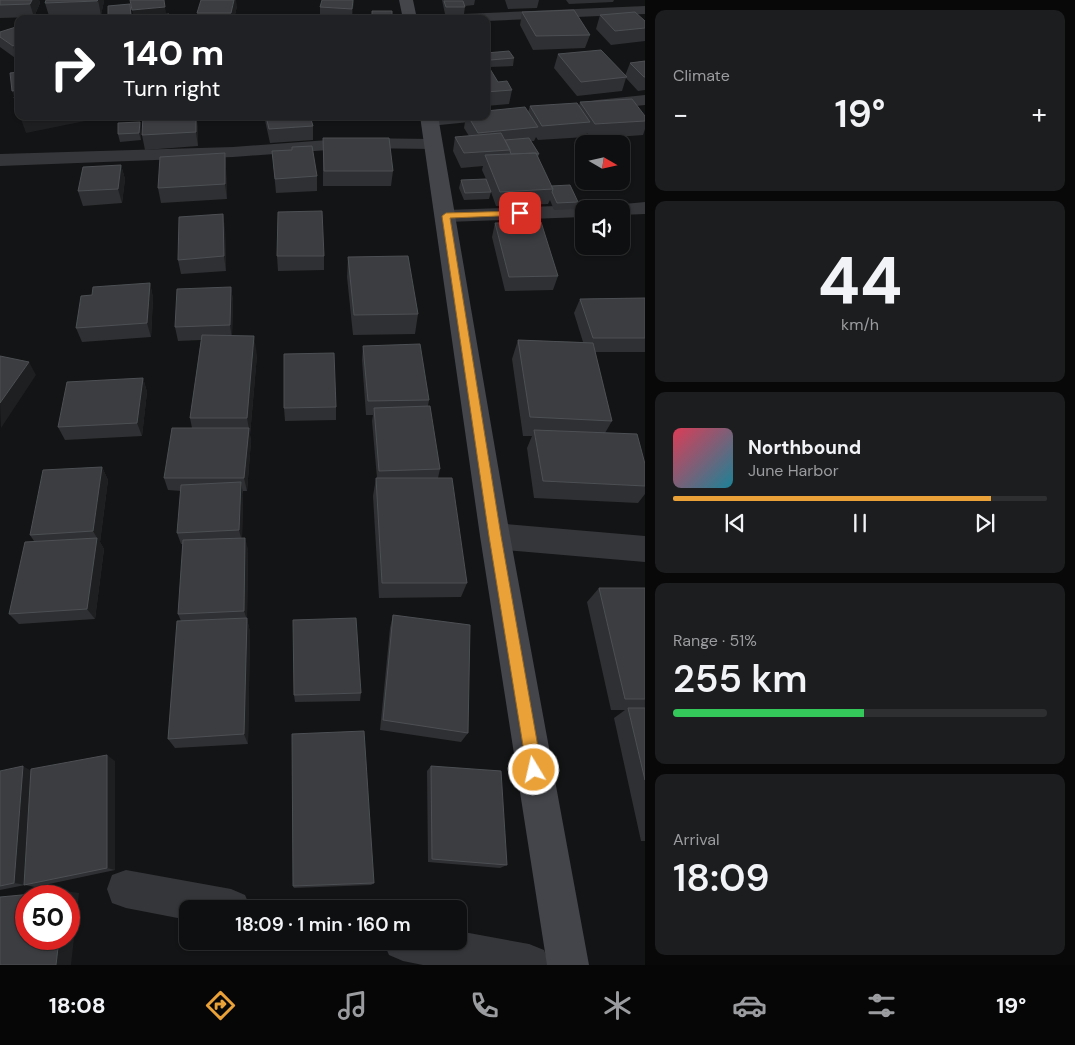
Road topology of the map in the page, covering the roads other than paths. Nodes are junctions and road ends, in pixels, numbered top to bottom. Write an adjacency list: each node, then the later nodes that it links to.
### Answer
1 (406, 0): 5 (main road)
2 (546, 0): 4 (street)
3 (645, 10): 4 (street)
4 (556, 13): 6 (street)
5 (409, 15)
6 (490, 16)
7 (645, 100): 8 (street)
8 (576, 107)
9 (464, 120): 10 (street)
10 (431, 127): 11 (street); 15 (main road)
11 (0, 160)
12 (645, 208): 13 (street)
13 (630, 209)
14 (575, 211): 15 (street)
15 (446, 216): 16 (main road)
16 (495, 536): 17 (street); 22 (main road)
17 (645, 549)
18 (126, 889): 19 (street)
19 (184, 900)
20 (450, 950): 21 (street)
21 (529, 965)
22 (568, 965)

